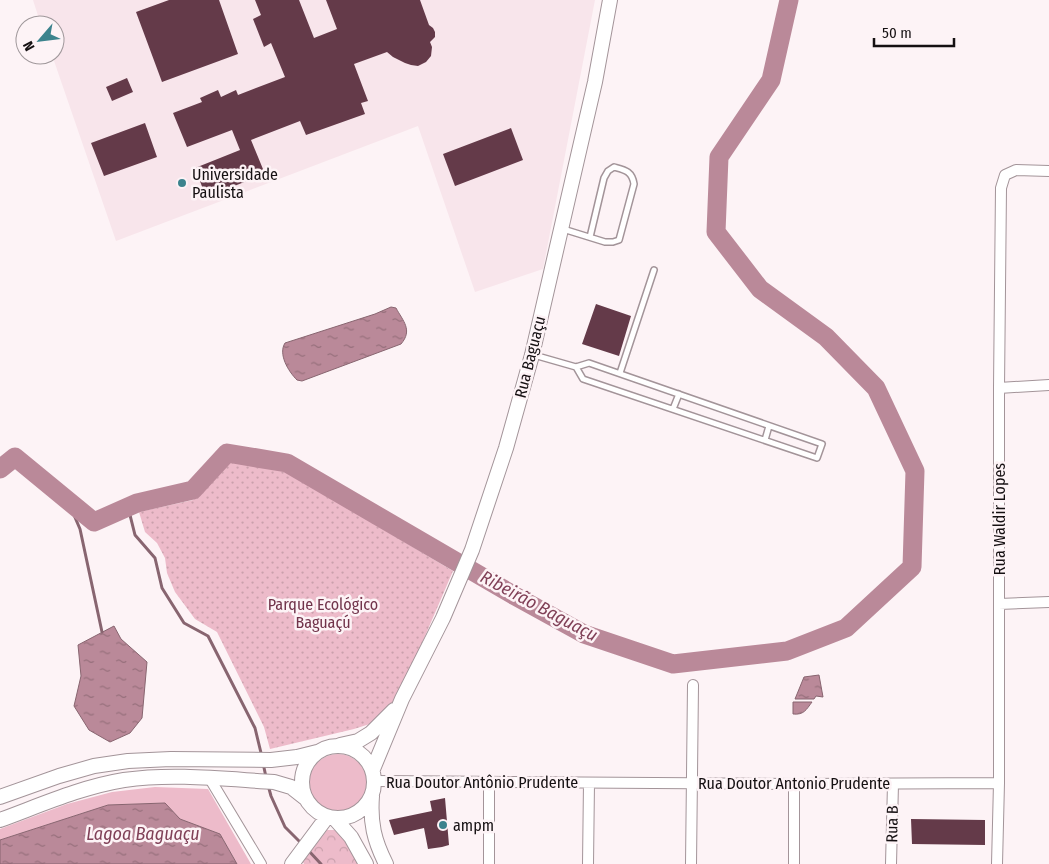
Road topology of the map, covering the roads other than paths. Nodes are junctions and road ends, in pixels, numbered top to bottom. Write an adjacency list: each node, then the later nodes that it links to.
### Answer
1 (610, 0): 3 (main road, Rua Baguaçu)
2 (1049, 171): 10 (street, Rua Waldir Lopes)
3 (560, 228): 4 (lane); 6 (main road, Rua Baguaçu)
4 (590, 237): 4 (lane)
5 (654, 270): 8 (lane)
6 (532, 355): 7 (lane); 18 (main road, Rua Baguaçu)
7 (576, 367): 8 (lane); 12 (lane)
8 (620, 373): 11 (lane)
9 (1049, 385): 10 (street)
10 (999, 388): 16 (street, Rua Waldir Lopes)
11 (678, 394): 12 (lane); 13 (lane)
12 (673, 409): 14 (lane)
13 (769, 426): 14 (lane); 14 (lane)
14 (765, 440)
15 (1049, 602): 16 (street)
16 (999, 604): 28 (street, Rua Waldir Lopes)
17 (692, 685): 25 (street)
18 (402, 699): 19 (main road); 21 (main road)
19 (340, 745): 20 (main road); 21 (main road)
20 (317, 752): 30 (main road); 31 (main road)
21 (374, 775): 23 (street, Rua Doutor Antônio Prudente); 29 (main road)
22 (210, 778): 31 (main road); 33 (main road); 34 (street)
23 (489, 782): 24 (street, Rua Doutor Antônio Prudente); 38 (street)
24 (590, 783): 25 (street, Rua Doutor Antonio Prudente); 39 (street)
25 (692, 783): 26 (street, Rua Doutor Antonio Prudente); 40 (street)
26 (794, 784): 27 (street, Rua Doutor Antonio Prudente); 41 (street)
27 (893, 784): 28 (street, Rua Doutor Antonio Prudente); 42 (street, Rua B)
28 (999, 784): 43 (street, Rua Waldir Lopes)
29 (372, 796): 32 (main road); 37 (main road)
30 (0, 797)
31 (305, 798): 32 (main road)
32 (331, 818): 35 (main road); 36 (main road)
33 (0, 820)
34 (262, 864)
35 (292, 864)
36 (366, 864)
37 (386, 864)
38 (489, 864)
39 (588, 864)
40 (691, 864)
41 (794, 864)
42 (891, 864)
43 (997, 864)

